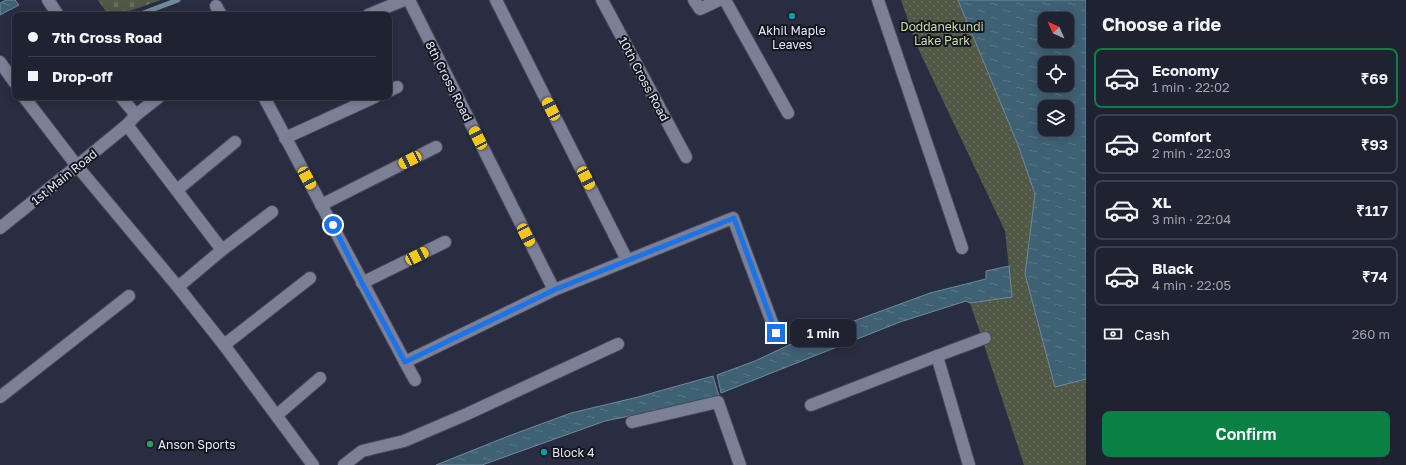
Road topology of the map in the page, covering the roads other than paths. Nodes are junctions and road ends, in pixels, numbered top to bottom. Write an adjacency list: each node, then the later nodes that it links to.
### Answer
1 (48, 0): 10 (street)
2 (404, 0): 11 (street)
3 (409, 0): 38 (street, 8th Cross Road)
4 (496, 0): 34 (street)
5 (602, 0): 25 (street, 10th Cross Road)
6 (719, 0): 9 (street)
7 (725, 0): 19 (street)
8 (878, 0): 32 (street)
9 (697, 5)
10 (56, 12)
11 (375, 12)
12 (0, 62): 13 (street)
13 (12, 80)
14 (26, 100): 26 (street)
15 (124, 100): 20 (street)
16 (155, 100): 20 (street, 1st Main Road)
17 (266, 100): 22 (street)
18 (368, 100): 22 (street)
19 (788, 113)
20 (136, 115): 21 (street, 1st Main Road)
21 (127, 125): 26 (street, 1st Main Road); 27 (street)
22 (285, 138): 28 (street)
23 (235, 142): 27 (street)
24 (436, 147): 28 (street)
25 (686, 157)
26 (77, 166): 30 (street, 1st Main Road); 37 (street)
27 (177, 190): 33 (street)
28 (321, 205): 36 (street)
29 (272, 212): 33 (street)
30 (0, 228)
31 (445, 242): 36 (street)
32 (962, 248)
33 (222, 250): 37 (street)
34 (627, 260): 38 (street); 40 (street)
35 (310, 278): 43 (street)
36 (362, 283): 45 (street)
37 (178, 287): 43 (street)
38 (554, 290): 45 (street)
39 (129, 296): 48 (street)
40 (776, 333)
41 (985, 338): 44 (street)
42 (618, 344): 53 (street)
43 (224, 345): 50 (street)
44 (937, 356): 49 (street); 55 (street)
45 (405, 362): 47 (street)
46 (320, 378): 50 (street)
47 (415, 380)
48 (0, 397)
49 (811, 404)
50 (277, 415): 52 (street)
51 (632, 422): 54 (street)
52 (313, 465)
53 (344, 465)
54 (740, 465)
55 (969, 465)

